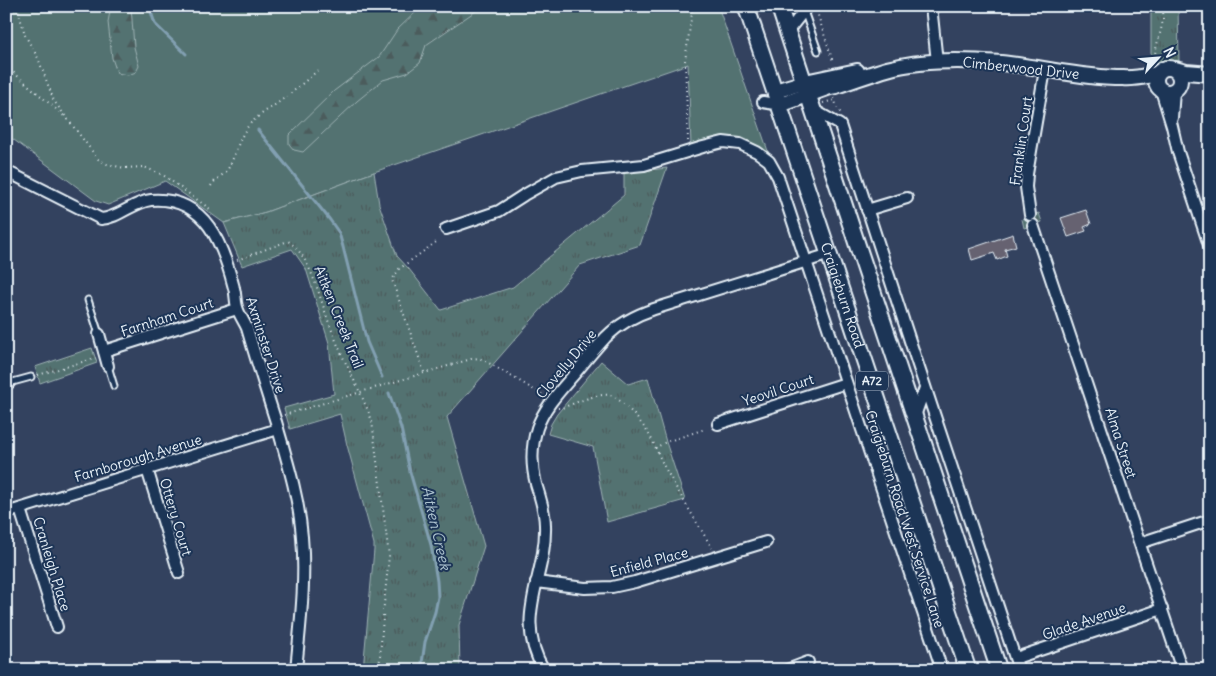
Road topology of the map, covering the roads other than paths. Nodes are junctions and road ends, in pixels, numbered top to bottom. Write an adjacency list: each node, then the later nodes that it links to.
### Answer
1 (746, 6): 15 (main road, Craigieburn Road / A72)
2 (779, 6): 5 (main road, A72)
3 (931, 6): 7 (street)
4 (803, 9): 5 (street); 6 (lane)
5 (788, 31): 13 (main road, A72)
6 (818, 51)
7 (937, 62): 10 (street, Cimberwood Drive); 13 (street, Cimberwood Drive)
8 (1155, 69): 9 (street); 12 (street, Cimberwood Drive); 14 (street)
9 (1175, 69): 11 (street); 14 (street)
10 (1045, 70): 12 (street, Cimberwood Drive); 20 (street, Franklin Court)
11 (1210, 75): 14 (street)
12 (1124, 78): 14 (street, Cimberwood Drive)
13 (807, 89): 15 (street, Cimberwood Drive); 16 (main road, A72)
14 (1168, 89): 22 (street)
15 (777, 98): 23 (main road, Craigieburn Road / A72)
16 (814, 110): 19 (street); 34 (main road, A72)
17 (6, 171): 26 (street, Axminster Drive)
18 (907, 198): 19 (street)
19 (867, 210): 33 (street)
20 (1032, 220): 42 (street, Alma Street)
21 (446, 229): 24 (street, Craigieburn Road West Service Lane)
22 (1210, 248)
23 (830, 254): 24 (street, Clovelly Drive); 53 (main road, Craigieburn Road / A72)
24 (806, 262): 30 (street, Craigieburn Road West Service Lane); 44 (street, Clovelly Drive)
25 (88, 300): 27 (lane)
26 (237, 309): 28 (street, Farnham Court); 36 (street, Axminster Drive)
27 (99, 334): 28 (street)
28 (106, 358): 32 (lane)
29 (31, 378): 31 (lane)
30 (846, 383): 35 (street, Yeovil Court); 52 (street, Craigieburn Road West Service Lane)
31 (8, 384)
32 (114, 386)
33 (925, 388): 34 (street); 47 (street)
34 (915, 416): 54 (main road, A72)
35 (718, 424)
36 (278, 429): 37 (street, Farnborough Avenue); 49 (street, Axminster Drive)
37 (147, 469): 38 (street, Farnborough Avenue); 43 (street, Ottery Court)
38 (20, 509): 39 (street, Farnborough Avenue); 46 (street, Cranleigh Place)
39 (6, 513)
40 (1210, 520): 42 (street)
41 (766, 542): 44 (street, Enfield Place)
42 (1140, 543): 45 (street, Alma Street)
43 (179, 573)
44 (536, 582): 50 (street, Clovelly Drive)
45 (1162, 609): 47 (street, Glade Avenue); 56 (street, Alma Street)
46 (57, 628)
47 (1016, 658): 55 (street)
48 (808, 662): 51 (street)
49 (296, 670)
50 (544, 670)
51 (787, 670)
52 (942, 670)
53 (968, 670)
54 (1000, 670)
55 (1019, 670)
56 (1182, 670)

